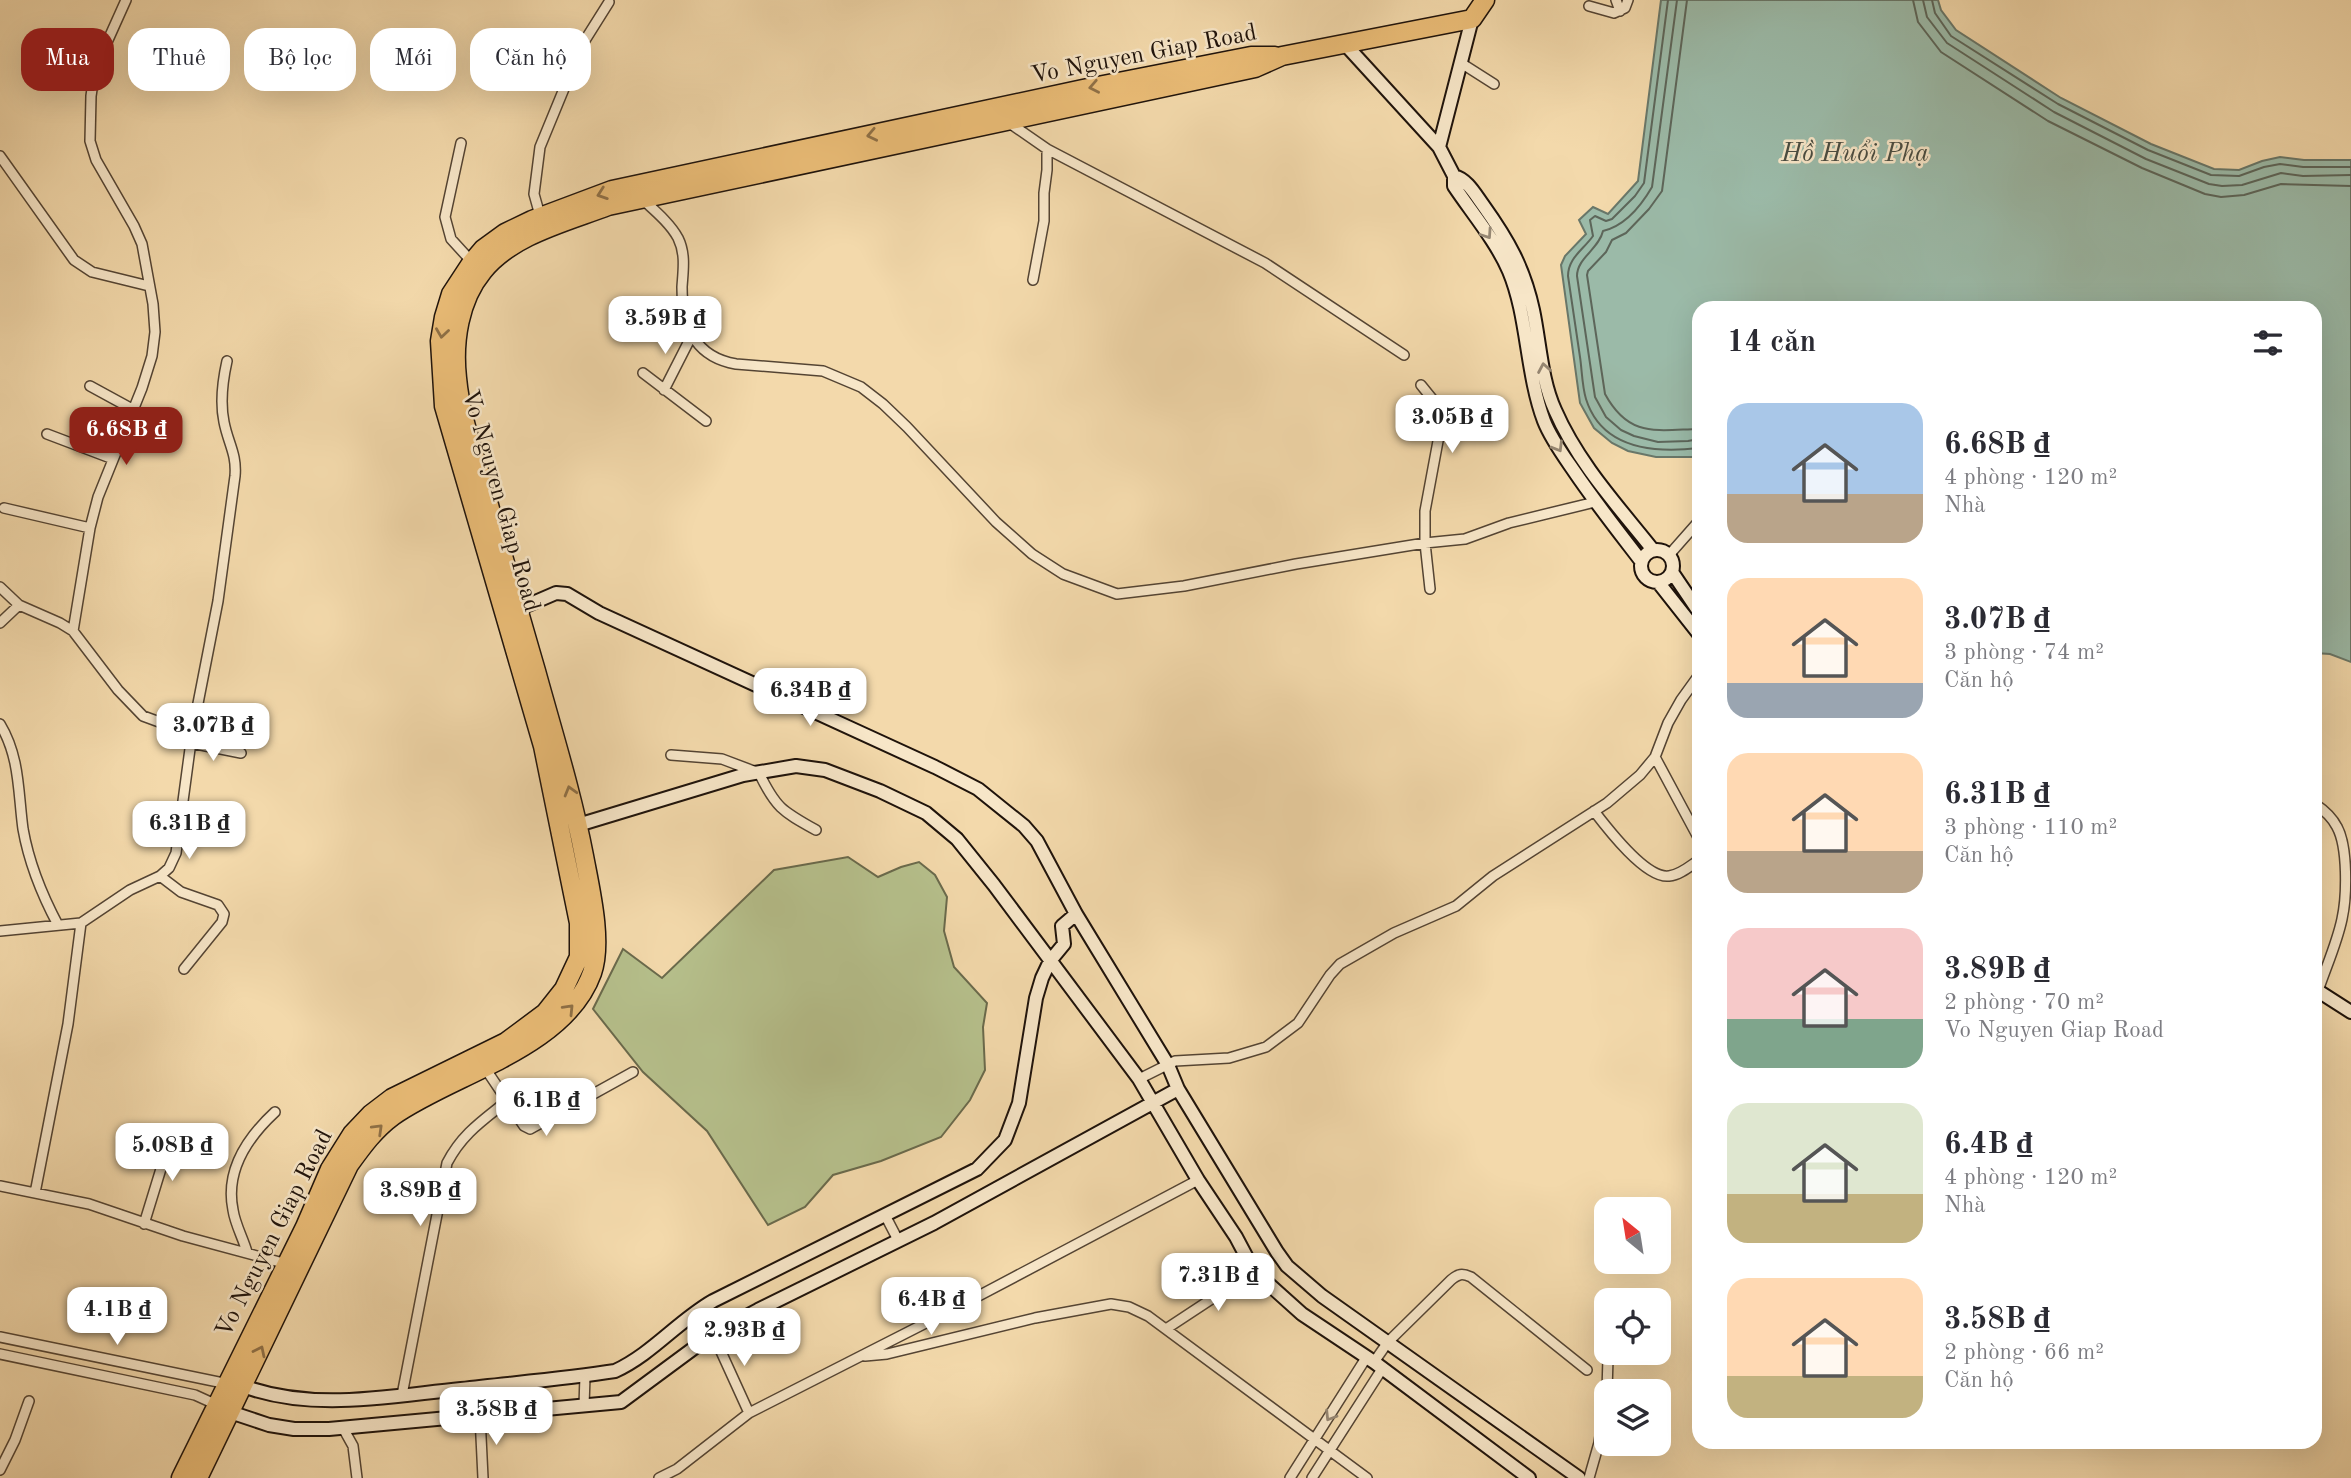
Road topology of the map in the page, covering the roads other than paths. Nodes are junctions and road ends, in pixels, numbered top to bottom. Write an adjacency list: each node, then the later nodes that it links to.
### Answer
1 (126, 0): 22 (street)
2 (1485, 0): 8 (highway)
3 (1616, 0): 7 (street)
4 (1628, 0): 7 (street)
5 (609, 2): 19 (street)
6 (1589, 6): 7 (street)
7 (1620, 11)
8 (1472, 19): 9 (highway, Vo Nguyen Giap Road); 10 (street)
9 (1344, 43): 12 (highway, Vo Nguyen Giap Road); 14 (street)
10 (1461, 63): 11 (street); 14 (street)
11 (1494, 84)
12 (1017, 114): 15 (street); 18 (highway, Vo Nguyen Giap Road)
13 (461, 143): 20 (street)
14 (1439, 147): 17 (street)
15 (1047, 149): 21 (street); 24 (street)
16 (0, 156): 22 (street)
17 (1454, 176): 34 (street, one-way to 34); 39 (street, one-way to 17)
18 (636, 192): 19 (highway, Vo Nguyen Giap Road); 23 (street)
19 (543, 223): 20 (highway, Vo Nguyen Giap Road); 48 (highway, Vo Nguyen Giap Road)
20 (472, 261): 48 (highway, Vo Nguyen Giap Road, one-way to 48)
21 (1033, 280)
22 (149, 286): 30 (street)
23 (692, 335): 29 (street); 38 (street)
24 (1404, 355)
25 (227, 361): 54 (street)
26 (643, 373): 29 (street)
27 (1421, 385): 38 (street)
28 (90, 386): 30 (street)
29 (664, 390): 31 (street)
30 (134, 410): 33 (street)
31 (706, 421)
32 (47, 434): 33 (street)
33 (113, 459): 36 (street)
34 (1595, 502): 38 (street); 41 (street)
35 (4, 508): 36 (street)
36 (90, 528): 51 (street)
37 (1692, 529): 40 (street)
38 (1425, 543): 45 (street)
39 (1653, 550): 40 (street); 41 (street)
40 (1669, 555): 42 (street)
41 (1641, 561): 43 (street)
42 (1672, 572): 43 (street); 46 (street)
43 (1658, 582): 50 (street)
44 (0, 587): 47 (street)
45 (1430, 589)
46 (1692, 602)
47 (19, 606): 49 (street); 51 (street)
48 (512, 612): 61 (highway, Vo Nguyen Giap Road, one-way to 48); 66 (street); 91 (highway, Vo Nguyen Giap Road)
49 (0, 622)
50 (1692, 626)
51 (73, 631): 54 (street)
52 (1692, 685): 57 (street)
53 (0, 724): 68 (street)
54 (191, 739): 55 (street); 65 (street)
55 (240, 753)
56 (671, 755): 58 (street)
57 (1655, 757): 60 (street); 62 (street)
58 (759, 773): 61 (street); 63 (street); 70 (street)
59 (2322, 809): 72 (street)
60 (1594, 811): 64 (street); 75 (street)
61 (578, 825): 76 (highway, Vo Nguyen Giap Road, one-way to 61)
62 (1692, 826)
63 (816, 830)
64 (1692, 865)
65 (160, 876): 67 (street); 71 (street)
66 (1076, 914): 70 (street); 75 (street)
67 (81, 923): 68 (street); 86 (street)
68 (58, 925): 69 (street)
69 (0, 931)
70 (1050, 961): 78 (street); 87 (street)
71 (184, 969)
72 (2322, 976)
73 (2322, 993): 74 (street)
74 (2351, 1012)
75 (1167, 1065): 78 (street); 79 (street)
76 (485, 1068): 80 (street); 103 (highway, Vo Nguyen Giap Road, one-way to 76)
77 (633, 1072): 80 (street)
78 (1139, 1079): 81 (street)
79 (1178, 1089): 81 (street); 97 (street)
80 (507, 1101): 104 (street)
81 (1152, 1104): 84 (street); 89 (street)
82 (275, 1112): 90 (street)
83 (172, 1133): 88 (street)
84 (1198, 1180): 92 (street); 99 (street)
85 (0, 1186): 86 (street)
86 (35, 1193): 88 (street)
87 (886, 1216): 89 (street); 93 (street)
88 (144, 1224): 90 (street)
89 (895, 1235): 95 (street)
90 (247, 1252): 91 (street)
91 (287, 1264): 103 (highway, Vo Nguyen Giap Road)
92 (1254, 1271): 94 (street); 100 (street)
93 (695, 1314): 95 (street); 102 (street)
94 (1166, 1329): 99 (street); 111 (street)
95 (710, 1331): 106 (street); 108 (street)
96 (0, 1337): 103 (street)
97 (1388, 1342): 100 (street); 101 (street); 124 (street)
98 (0, 1354): 107 (street)
99 (860, 1356): 108 (street)
100 (1374, 1363): 111 (street, one-way to 111); 112 (street); 123 (street)
101 (1587, 1370)
102 (585, 1378): 104 (street); 106 (street)
103 (235, 1385): 104 (street); 107 (highway, Vo Nguyen Giap Road)
104 (402, 1395)
105 (29, 1401): 114 (street)
106 (584, 1401): 109 (street)
107 (224, 1408): 110 (street); 115 (highway, Vo Nguyen Giap Road); 116 (highway, Vo Nguyen Giap Road)
108 (749, 1413): 119 (street)
109 (480, 1416): 110 (street); 118 (street)
110 (343, 1428): 117 (street)
111 (1315, 1439): 112 (street); 120 (street)
112 (1330, 1450): 121 (street); 122 (street)
113 (1595, 1456): 125 (street)
114 (0, 1470)
115 (181, 1478)
116 (198, 1478)
117 (356, 1478)
118 (483, 1478)
119 (659, 1478)
120 (1290, 1478)
121 (1312, 1478)
122 (1367, 1478)
123 (1529, 1478)
124 (1579, 1478)
125 (1589, 1478)

